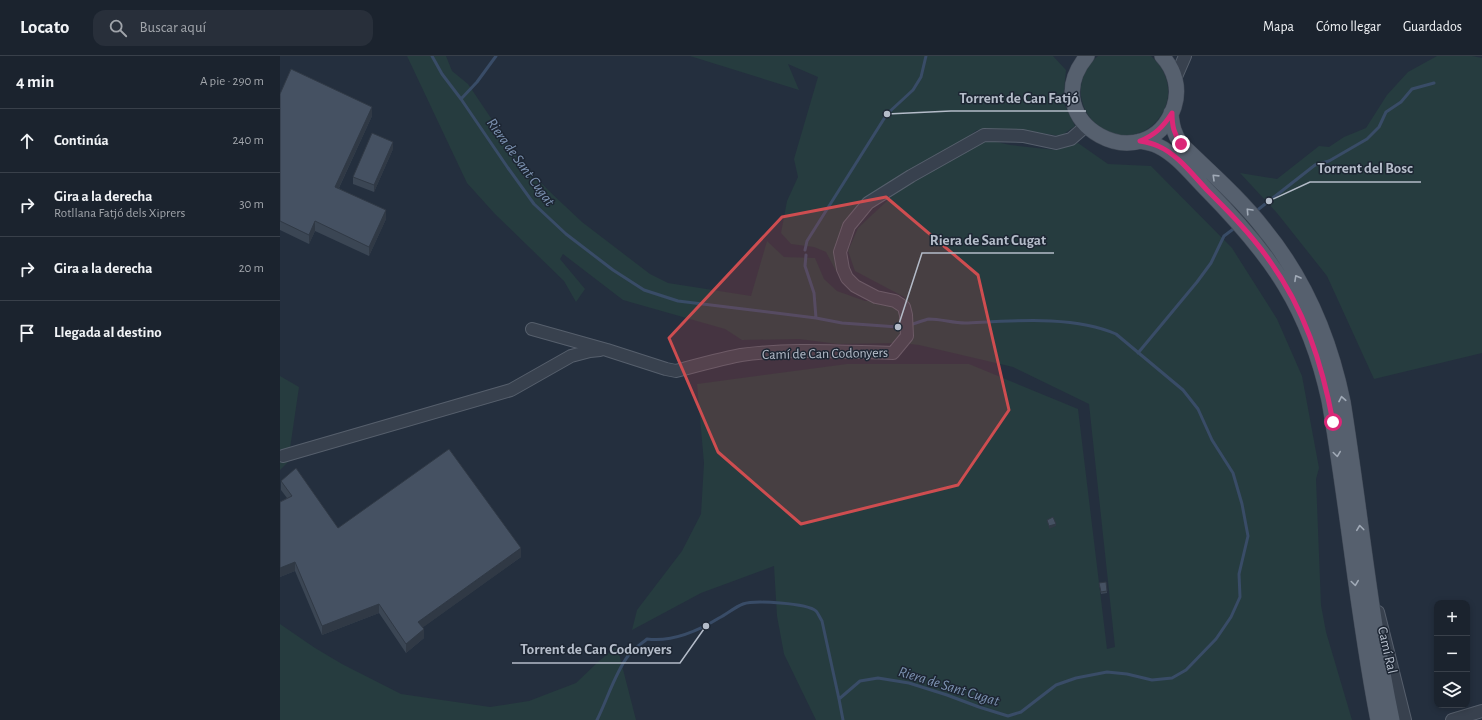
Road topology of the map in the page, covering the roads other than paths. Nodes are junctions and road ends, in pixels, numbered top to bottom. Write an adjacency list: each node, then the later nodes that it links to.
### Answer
1 (1073, 56): 5 (main road)
2 (1087, 56): 5 (main road)
3 (1162, 56): 6 (main road)
4 (1185, 56): 6 (street)
5 (1076, 72): 8 (main road)
6 (1175, 79): 7 (main road)
7 (1172, 113): 9 (main road); 10 (main road, one-way to 7)
8 (1086, 126): 9 (main road); 12 (street, Camí de Can Codonyers)
9 (1140, 141): 10 (main road)
10 (1258, 234): 14 (main road, one-way to 10); 16 (main road, one-way to 16)
11 (532, 329): 12 (street, Camí de Can Codonyers)
12 (607, 350): 13 (street)
13 (282, 456)
14 (1368, 581): 17 (main road); 18 (street, Camí Ral)
15 (1482, 711): 19 (street)
16 (1378, 720)
17 (1392, 720)
18 (1405, 720)
19 (1452, 720)

